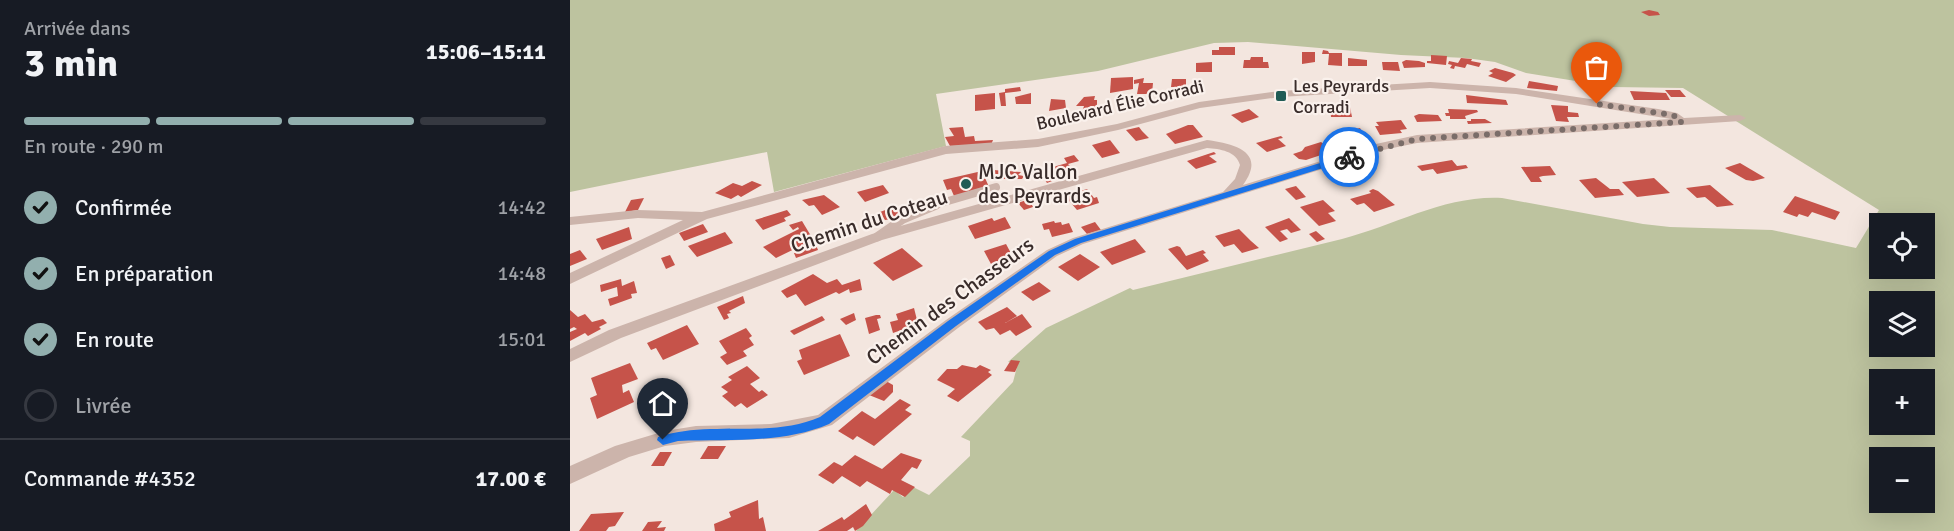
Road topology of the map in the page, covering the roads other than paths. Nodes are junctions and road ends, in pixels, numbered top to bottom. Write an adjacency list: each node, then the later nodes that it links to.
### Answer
1 (1740, 118): 2 (street, Chemin des Chasseurs)
2 (1682, 122): 4 (street, Chemin des Chasseurs); 5 (street, Boulevard Élie Corradi)
3 (996, 188): 7 (lane)
4 (1224, 196): 7 (street, Chemin du Coteau); 10 (street, Chemin des Chasseurs)
5 (702, 216): 6 (street, Boulevard Élie Corradi); 8 (street)
6 (570, 221)
7 (877, 237): 9 (street, Chemin du Coteau)
8 (570, 279)
9 (570, 356)
10 (570, 476)

